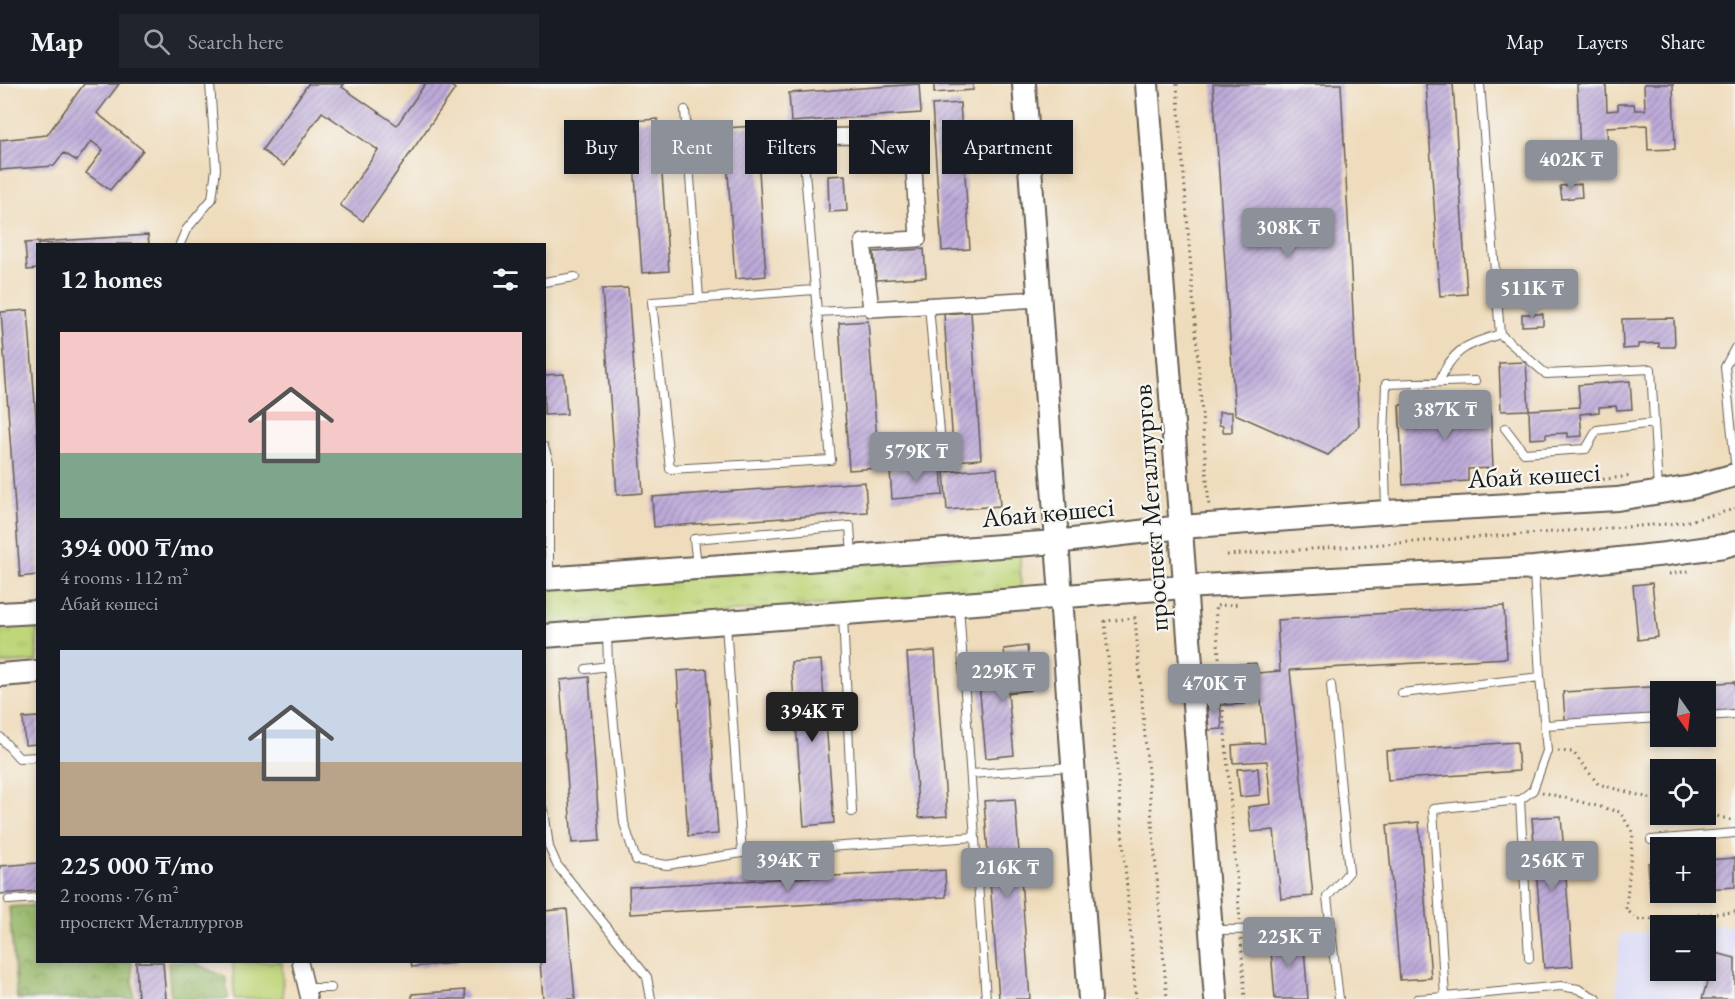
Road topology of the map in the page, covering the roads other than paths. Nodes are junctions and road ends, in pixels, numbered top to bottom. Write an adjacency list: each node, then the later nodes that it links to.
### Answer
1 (210, 84): 8 (lane)
2 (1024, 84): 13 (street)
3 (1147, 84): 29 (street, проспект Металлургов)
4 (1480, 84): 17 (lane)
5 (685, 110): 12 (lane)
6 (837, 136): 15 (street)
7 (805, 174): 11 (lane)
8 (180, 243)
9 (575, 277): 10 (lane)
10 (546, 282)
11 (814, 290): 12 (lane); 16 (lane)
12 (699, 298): 16 (lane)
13 (1040, 299): 14 (street); 30 (street)
14 (929, 306): 15 (street); 23 (lane)
15 (871, 309): 16 (lane)
16 (817, 312)
17 (1500, 334): 20 (lane); 21 (lane)
18 (1735, 348): 25 (lane)
19 (1475, 381): 20 (lane)
20 (1439, 382): 28 (lane)
21 (1654, 423): 22 (lane); 27 (lane)
22 (1505, 428)
23 (941, 444)
24 (546, 453): 35 (lane)
25 (1735, 462)
26 (1735, 475): 27 (street, Абай көшесі)
27 (1658, 483): 28 (street, Абай көшесі)
28 (1386, 512): 29 (street, Абай көшесі)
29 (1181, 527): 30 (street, Абай көшесі); 36 (street, проспект Металлургов)
30 (1056, 542): 32 (street, Абай көшесі); 37 (street)
31 (1735, 543): 34 (street)
32 (852, 556): 33 (street, Абай көшесі); 33 (lane)
33 (697, 568): 35 (street, Абай көшесі)
34 (1534, 568): 36 (street); 49 (lane)
35 (547, 578)
36 (1184, 587): 37 (street); 70 (street, проспект Металлургов)
37 (1061, 597): 38 (street); 58 (street)
38 (959, 605): 41 (street); 59 (lane)
39 (36, 612): 40 (street)
40 (0, 614)
41 (843, 614): 42 (street); 61 (lane)
42 (725, 623): 43 (street); 66 (lane)
43 (607, 632): 44 (street); 45 (lane)
44 (546, 636)
45 (608, 666): 46 (lane); 66 (lane)
46 (586, 669)
47 (36, 672): 48 (street)
48 (0, 675)
49 (1540, 677): 51 (lane); 55 (lane)
50 (1331, 685): 69 (lane)
51 (1402, 693)
52 (1735, 714): 53 (lane)
53 (1716, 715)
54 (1650, 719): 55 (lane)
55 (1545, 725): 60 (lane)
56 (0, 737): 57 (lane)
57 (36, 757)
58 (1073, 766): 59 (lane); 78 (street)
59 (971, 774): 64 (lane)
60 (1520, 800): 71 (lane); 75 (lane)
61 (852, 812)
62 (546, 825): 76 (lane)
63 (1735, 833): 65 (lane)
64 (975, 837): 66 (lane); 77 (lane)
65 (1687, 837)
66 (742, 853)
67 (36, 898): 68 (lane)
68 (9, 900)
69 (1331, 929): 70 (lane); 80 (lane)
70 (1211, 930): 79 (street, проспект Металлургов)
71 (1529, 958)
72 (300, 963): 74 (street)
73 (331, 988): 74 (lane)
74 (307, 993)
75 (1446, 997): 81 (lane); 82 (lane)
76 (651, 999)
77 (986, 999)
78 (1090, 999)
79 (1216, 999)
80 (1339, 999)
81 (1417, 999)
82 (1597, 999)

